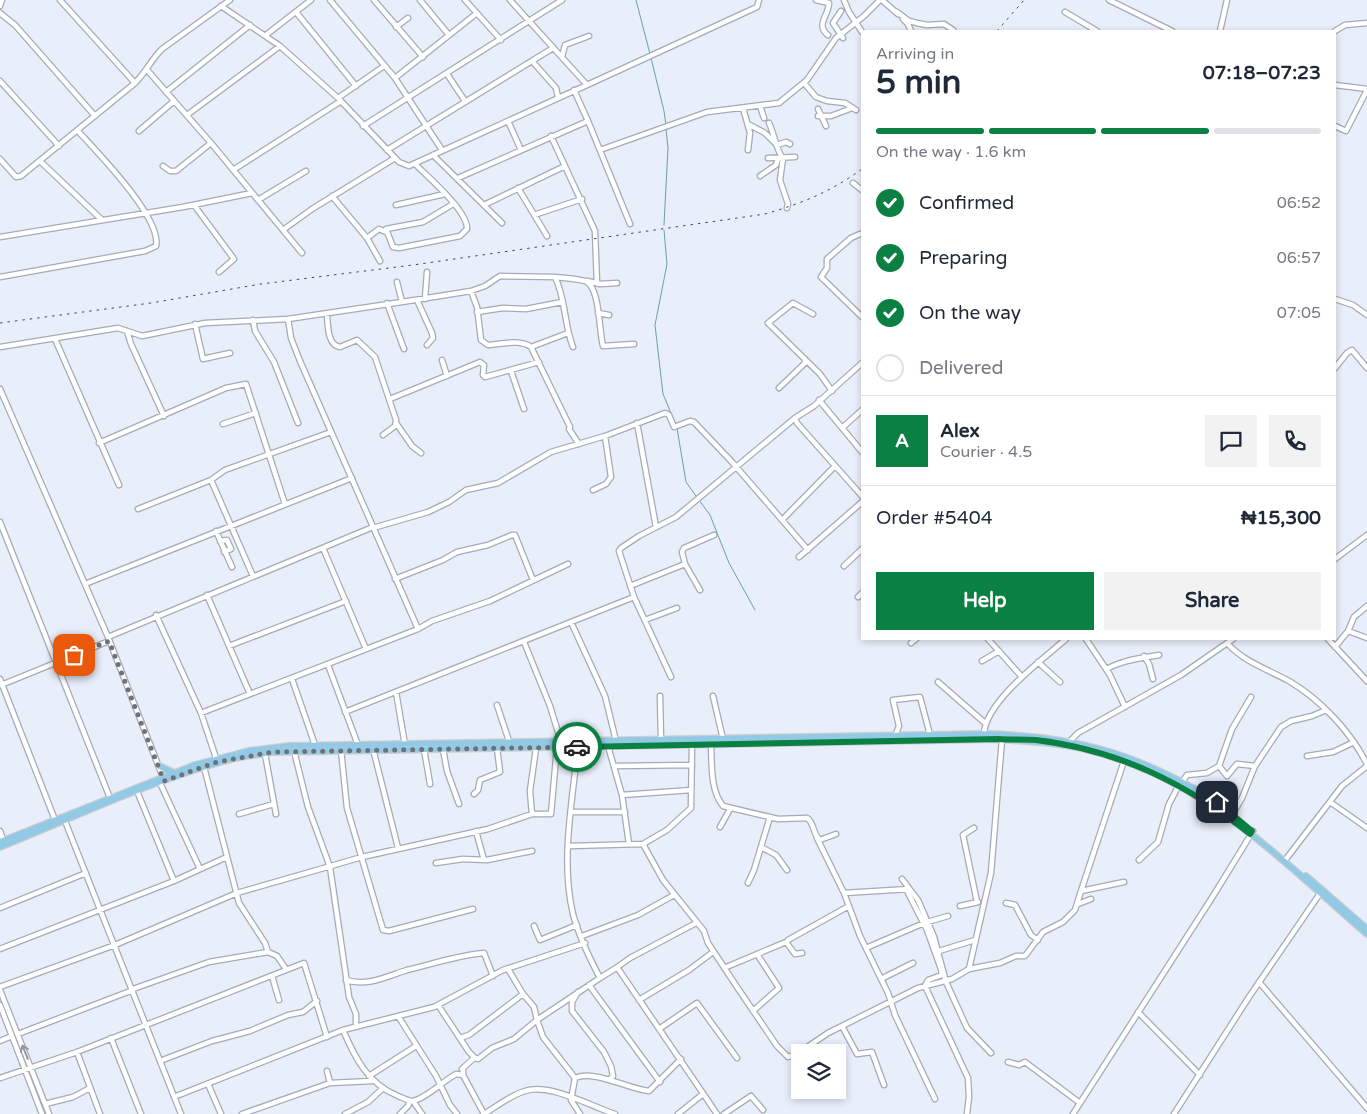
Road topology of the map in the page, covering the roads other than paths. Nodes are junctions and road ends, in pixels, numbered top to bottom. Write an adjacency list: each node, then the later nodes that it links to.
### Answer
1 (2, 0): 19 (street)
2 (60, 0): 56 (street)
3 (230, 0): 18 (street)
4 (311, 0): 21 (street)
5 (330, 0): 50 (street)
6 (374, 0): 31 (street)
7 (420, 0): 40 (street)
8 (465, 0): 25 (street)
9 (510, 0): 27 (street)
10 (562, 0): 27 (street)
11 (759, 0): 57 (street)
12 (816, 0): 41 (street)
13 (844, 0): 28 (street)
14 (881, 0): 22 (street); 28 (street)
15 (1109, 0): 17 (street)
16 (1227, 0): 37 (street)
17 (1117, 2): 36 (street)
18 (221, 3): 30 (street); 51 (street)
19 (0, 6)
20 (841, 11): 43 (street)
21 (296, 12): 39 (street); 59 (street)
22 (897, 12): 33 (street); 34 (street)
23 (1065, 12): 35 (street)
24 (0, 13): 72 (street)
25 (476, 13): 40 (street); 44 (street)
26 (408, 18): 31 (street)
27 (529, 21): 44 (street); 46 (street)
28 (856, 22): 32 (street); 43 (street)
29 (1367, 23): 38 (street)
30 (250, 25): 39 (street); 62 (street)
31 (396, 28): 47 (street)
32 (861, 30)
33 (911, 30)
34 (953, 30)
35 (1095, 30)
36 (1170, 30)
37 (1220, 30)
38 (1336, 30)
39 (266, 35): 45 (street)
40 (449, 35): 47 (street)
41 (828, 35)
42 (589, 36): 48 (street)
43 (842, 36): 55 (street)
44 (501, 40): 52 (street)
45 (280, 46): 65 (street); 71 (street)
46 (553, 48): 48 (street); 49 (street)
47 (423, 57): 53 (street)
48 (562, 57): 57 (street)
49 (532, 60): 64 (street); 67 (street)
50 (384, 66): 53 (street); 59 (street)
51 (148, 71): 56 (street); 62 (street)
52 (448, 74): 63 (street); 67 (street)
53 (395, 78): 63 (street)
54 (0, 81): 89 (street)
55 (804, 82): 68 (street); 73 (street)
56 (135, 84): 72 (street)
57 (587, 85): 61 (street)
58 (1336, 85): 60 (street)
59 (356, 86): 65 (street)
60 (1367, 89): 82 (street)
61 (574, 90): 64 (street); 76 (street)
62 (166, 92): 66 (street)
63 (407, 96): 79 (street); 80 (street)
64 (558, 97): 75 (street)
65 (339, 99): 80 (street); 105 (street)
66 (174, 101): 71 (street); 84 (street)
67 (465, 101): 79 (street)
68 (760, 106): 69 (street); 74 (street)
69 (743, 108): 78 (street); 93 (street)
70 (818, 110): 73 (street)
71 (187, 115): 86 (street)
72 (95, 116): 83 (street)
73 (820, 116): 81 (street)
74 (764, 118)
75 (508, 120): 91 (street); 92 (street)
76 (588, 121): 85 (street); 93 (street)
77 (769, 123): 88 (street)
78 (748, 124): 88 (street); 94 (street)
79 (426, 125): 90 (street); 91 (street)
80 (363, 126): 90 (street)
81 (826, 126)
82 (1336, 126)
83 (78, 131): 89 (street); 122 (street)
84 (139, 131)
85 (551, 136): 92 (street); 104 (street)
86 (210, 142): 103 (street); 105 (street)
87 (790, 144): 88 (street)
88 (777, 145): 100 (street)
89 (59, 146): 101 (street)
90 (387, 150): 98 (street)
91 (442, 150): 95 (street)
92 (521, 150): 108 (street)
93 (600, 150): 126 (street)
94 (748, 150)
95 (433, 155): 102 (street); 108 (street)
96 (795, 157): 100 (street)
97 (0, 158): 101 (street)
98 (395, 158): 102 (street); 114 (street)
99 (768, 158): 100 (street)
100 (780, 158): 107 (street); 121 (street)
101 (40, 161): 124 (street)
102 (415, 164): 113 (street)
103 (164, 166)
104 (565, 166): 110 (street); 115 (street)
105 (233, 170): 112 (street)
106 (306, 171): 116 (street)
107 (760, 176)
108 (458, 178): 118 (street)
109 (853, 183): 111 (street)
110 (518, 188): 118 (street); 123 (street)
111 (861, 189)
112 (252, 193): 116 (street); 119 (street)
113 (445, 194): 117 (street); 120 (street)
114 (332, 196): 127 (street); 132 (street)
115 (582, 199): 123 (street); 141 (street)
116 (258, 200): 127 (street)
117 (454, 204): 128 (street); 128 (street)
118 (484, 204): 125 (street)
119 (194, 205): 122 (street); 135 (street)
120 (396, 205)
121 (787, 208)
122 (145, 213): 124 (street); 137 (street)
123 (534, 215): 130 (street)
124 (102, 220): 131 (street)
125 (502, 223)
126 (630, 224)
127 (283, 230): 133 (street)
128 (386, 232): 132 (street)
129 (860, 234): 156 (street)
130 (546, 236)
131 (0, 237)
132 (368, 238): 134 (street)
133 (302, 253)
134 (380, 261)
135 (219, 272)
136 (427, 272): 144 (street)
137 (0, 277)
138 (555, 277): 139 (street); 143 (street); 148 (street)
139 (585, 281): 141 (street); 151 (street)
140 (397, 282): 147 (street)
141 (597, 283): 142 (street)
142 (617, 283)
143 (471, 291): 144 (street); 150 (street)
144 (425, 299): 146 (street)
145 (1336, 299): 155 (street)
146 (417, 300): 147 (street); 164 (street)
147 (402, 302): 149 (street)
148 (562, 302): 150 (street); 161 (street)
149 (386, 303): 152 (street); 168 (street)
150 (477, 312): 166 (street)
151 (598, 312): 154 (street); 163 (street)
152 (326, 314): 157 (street); 181 (street)
153 (813, 314): 170 (street)
154 (609, 315)
155 (1367, 315)
156 (861, 316)
157 (288, 319): 158 (street); 193 (street)
158 (253, 320): 159 (street); 188 (street)
159 (195, 324): 160 (street); 169 (street)
160 (128, 331): 162 (street); 186 (street)
161 (568, 333): 166 (street); 167 (street)
162 (55, 339): 165 (street); 196 (street)
163 (634, 344)
164 (427, 345)
165 (0, 347)
166 (531, 347): 172 (street)
167 (573, 347)
168 (404, 348)
169 (230, 353)
170 (805, 359): 178 (street); 180 (street)
171 (442, 360): 177 (street)
172 (539, 362): 176 (street); 197 (street)
173 (861, 364): 180 (street)
174 (1336, 367): 175 (street)
175 (1367, 368)
176 (510, 371): 177 (street); 183 (street)
177 (448, 376): 181 (street)
178 (779, 388)
179 (0, 389): 233 (street)
180 (832, 391): 182 (street)
181 (390, 399): 189 (street)
182 (819, 400): 187 (street); 192 (street)
183 (524, 409)
184 (861, 411): 192 (street)
185 (256, 413): 186 (street); 191 (street); 200 (street)
186 (164, 416): 196 (street)
187 (795, 418): 201 (street); 202 (street)
188 (298, 422)
189 (396, 423): 194 (street); 199 (street)
190 (637, 423): 195 (street); 202 (street); 214 (street)
191 (223, 424)
192 (842, 428): 198 (street)
193 (331, 432): 200 (street); 203 (street)
194 (383, 435)
195 (605, 436): 197 (street); 206 (street)
196 (99, 443): 205 (street)
197 (579, 444): 215 (street)
198 (861, 451)
199 (421, 453)
200 (270, 454): 204 (street); 209 (street)
201 (836, 466): 207 (street); 211 (street)
202 (737, 468): 211 (street); 214 (street)
203 (352, 478): 209 (street); 215 (street)
204 (212, 480): 210 (street); 213 (street)
205 (119, 485)
206 (594, 490)
207 (861, 495)
208 (861, 503): 221 (street)
209 (285, 504): 213 (street)
210 (138, 509)
211 (782, 520): 221 (street)
212 (0, 522): 269 (street)
213 (231, 526): 216 (street); 230 (street)
214 (656, 527): 234 (street)
215 (373, 528): 220 (street); 231 (street)
216 (216, 532): 219 (street); 233 (street)
217 (714, 535): 227 (street)
218 (1367, 535): 225 (street)
219 (220, 541): 223 (street); 223 (street)
220 (323, 548): 230 (street); 240 (street)
221 (808, 550): 224 (street)
222 (861, 550): 228 (street)
223 (224, 552): 229 (street)
224 (799, 557)
225 (1336, 558)
226 (568, 564): 232 (street)
227 (685, 564): 234 (street); 235 (street)
228 (844, 566)
229 (232, 567)
230 (252, 576): 237 (street)
231 (395, 579): 232 (street); 246 (street)
232 (533, 580): 246 (street)
233 (85, 584): 249 (street)
234 (630, 586): 238 (street)
235 (700, 590)
236 (861, 593): 239 (street)
237 (207, 595): 243 (street); 262 (street)
238 (634, 597): 244 (street); 245 (street)
239 (858, 597)
240 (346, 600): 262 (street); 264 (street)
241 (1367, 606): 247 (street)
242 (677, 608): 244 (street)
243 (156, 615): 249 (street); 290 (street)
244 (645, 620): 273 (street)
245 (571, 622): 258 (street); 297 (street)
246 (418, 629): 264 (street)
247 (1348, 632): 248 (street); 263 (street)
248 (1367, 638)
249 (108, 639): 269 (street); 323 (street)
250 (915, 640): 259 (street)
251 (989, 640): 260 (street)
252 (997, 640): 260 (street)
253 (1065, 640): 270 (street)
254 (1087, 640): 272 (street)
255 (1222, 640): 261 (street)
256 (1232, 640): 261 (street)
257 (1329, 640): 263 (street)
258 (524, 642): 281 (street); 307 (street)
259 (911, 643)
260 (993, 644): 265 (street)
261 (1226, 644): 287 (street); 288 (street)
262 (229, 646): 282 (street)
263 (1335, 647): 277 (street)
264 (366, 649): 271 (street)
265 (999, 651): 268 (street); 274 (street)
266 (1159, 655): 267 (street)
267 (1144, 656): 272 (street); 276 (street)
268 (982, 661)
269 (56, 662): 280 (street); 336 (street)
270 (1038, 662): 274 (street); 279 (street)
271 (328, 665): 275 (street); 289 (street)
272 (1106, 669): 287 (street)
273 (671, 677)
274 (1022, 677): 291 (street)
275 (292, 679): 282 (street); 304 (street)
276 (1152, 679)
277 (1367, 681)
278 (938, 682): 291 (street)
279 (1060, 682)
280 (1, 683): 348 (street)
281 (396, 692): 289 (street); 306 (street)
282 (250, 694): 290 (street)
283 (660, 696): 298 (street)
284 (713, 696): 295 (street)
285 (1251, 697): 325 (street)
286 (496, 705): 301 (street)
287 (1125, 706): 300 (street)
288 (1326, 710): 299 (street); 326 (street)
289 (345, 712): 305 (street)
290 (202, 713): 319 (street)
291 (985, 723): 293 (street)
292 (929, 731): 294 (street)
293 (984, 734): 294 (main road); 300 (main road)
294 (895, 736): 295 (main road)
295 (723, 739): 298 (main road)
296 (1002, 739): 300 (main road); 303 (main road); 387 (street)
297 (616, 741): 298 (main road); 302 (main road)
298 (661, 741)
299 (1354, 742): 318 (street); 322 (street)
300 (1067, 743): 320 (main road); 330 (main road)
301 (510, 744): 306 (main road); 307 (main road)
302 (578, 744): 307 (main road); 309 (main road); 341 (street)
303 (711, 744): 308 (main road); 340 (street)
304 (316, 745): 305 (main road); 319 (main road)
305 (358, 745): 306 (main road)
306 (405, 745)
307 (559, 745): 311 (main road); 345 (street)
308 (692, 745): 309 (main road); 321 (street)
309 (608, 746): 324 (street)
310 (497, 748): 311 (main road); 313 (main road); 334 (street)
311 (536, 748): 345 (street)
312 (373, 749): 314 (main road); 315 (main road); 363 (street)
313 (443, 749): 315 (main road); 339 (street)
314 (341, 750): 316 (main road); 366 (street)
315 (424, 750): 331 (street)
316 (294, 751): 317 (main road); 371 (street)
317 (265, 754): 327 (main road); 338 (street)
318 (1307, 756)
319 (216, 758): 328 (main road)
320 (1124, 761): 330 (main road); 380 (street)
321 (692, 765): 324 (street); 332 (street)
322 (1367, 765): 337 (street)
323 (159, 766): 328 (main road); 329 (street)
324 (615, 766): 335 (street)
325 (1219, 766): 326 (street); 330 (street)
326 (1255, 766): 346 (street)
327 (204, 767): 329 (main road); 365 (street)
328 (175, 772): 329 (main road)
329 (162, 780): 333 (main road); 336 (main road); 372 (street)
330 (1181, 783): 346 (main road); 355 (main road); 369 (street)
331 (430, 784)
332 (691, 790): 335 (street); 360 (street)
333 (137, 791): 349 (main road); 376 (street)
334 (474, 794)
335 (622, 795): 342 (street)
336 (110, 798): 348 (main road)
337 (1330, 802): 352 (street); 367 (street)
338 (274, 804): 343 (street); 344 (street)
339 (459, 804)
340 (730, 809): 347 (street); 350 (street)
341 (571, 812): 342 (street); 361 (street)
342 (625, 812): 359 (street)
343 (239, 814)
344 (276, 814)
345 (532, 814): 354 (street)
346 (1232, 814): 355 (main road)
347 (770, 817): 357 (street); 362 (street)
348 (56, 820): 358 (main road)
349 (65, 821): 358 (main road); 374 (street)
350 (720, 827)
351 (974, 828): 386 (street)
352 (1367, 828)
353 (0, 831): 358 (street)
354 (476, 832): 363 (street); 368 (street)
355 (1252, 832): 367 (main road); 381 (main road); 443 (street)
356 (836, 834): 357 (street)
357 (817, 838): 383 (street)
358 (2, 844)
359 (629, 844): 360 (street); 361 (street)
360 (643, 844): 384 (street)
361 (569, 846): 398 (street)
362 (761, 847): 373 (street); 378 (street)
363 (398, 848): 366 (street)
364 (532, 851): 368 (street)
365 (227, 857): 372 (street); 382 (street)
366 (362, 857): 371 (street); 394 (street)
367 (1286, 859): 381 (main road)
368 (484, 860): 370 (street)
369 (1139, 860)
370 (436, 863)
371 (330, 867): 382 (street); 425 (street)
372 (200, 870): 376 (street)
373 (787, 870)
374 (86, 873): 392 (street); 393 (street)
375 (902, 879): 379 (street)
376 (174, 881): 393 (street)
377 (1124, 882): 380 (street)
378 (748, 883)
379 (908, 889): 383 (street); 396 (street)
380 (1080, 891): 389 (street)
381 (1321, 892): 400 (main road); 401 (main road); 428 (street)
382 (237, 893): 407 (street); 411 (street)
383 (844, 893): 390 (street)
384 (674, 895): 397 (street); 402 (street)
385 (1091, 899): 389 (street)
386 (977, 902): 387 (street); 391 (street)
387 (984, 903): 404 (street)
388 (1006, 903): 405 (street)
389 (1078, 904): 405 (street)
390 (849, 906): 403 (street); 409 (street)
391 (960, 906)
392 (0, 908)
393 (101, 908): 407 (street); 408 (street)
394 (473, 909)
395 (948, 916): 396 (street)
396 (925, 922): 409 (street); 410 (street); 431 (street)
397 (696, 923): 412 (street); 416 (street)
398 (577, 925): 399 (street); 402 (street)
399 (534, 926)
400 (1367, 929)
401 (1367, 934)
402 (582, 936): 406 (street)
403 (788, 940)
404 (975, 940): 410 (street); 420 (street)
405 (1038, 940): 420 (street)
406 (585, 943): 419 (street); 423 (street)
407 (116, 945): 432 (street); 433 (street)
408 (0, 948)
409 (866, 948): 424 (street)
410 (939, 951): 426 (street)
411 (268, 952): 418 (street); 433 (street)
412 (713, 952): 417 (street); 437 (street)
413 (802, 953): 414 (street)
414 (756, 954): 417 (street); 442 (street)
415 (913, 963): 424 (street)
416 (616, 968): 423 (street); 437 (street)
417 (724, 968): 442 (street)
418 (286, 969): 421 (street); 441 (street)
419 (508, 969): 422 (street); 435 (street)
420 (969, 969): 426 (street)
421 (272, 976): 436 (street); 446 (street)
422 (493, 976): 427 (street); 440 (street)
423 (600, 978): 429 (street)
424 (881, 979): 438 (street)
425 (346, 980): 427 (street); 430 (street)
426 (946, 981): 431 (street); 459 (street)
427 (353, 982): 430 (street)
428 (1259, 982): 471 (street); 490 (street)
429 (589, 985): 434 (street); 476 (street)
430 (347, 986): 448 (street)
431 (925, 986): 438 (street); 509 (street)
432 (0, 988): 451 (street)
433 (133, 990): 446 (street); 451 (street)
434 (579, 991): 445 (street); 475 (street)
435 (523, 994): 445 (street); 455 (street)
436 (278, 1000)
437 (639, 1000): 449 (street)
438 (889, 1002): 447 (street); 486 (street)
439 (0, 1005): 452 (street)
440 (438, 1005): 444 (street); 455 (street)
441 (316, 1006): 453 (street); 463 (street)
442 (753, 1011): 447 (street)
443 (1138, 1012): 471 (street); 488 (street)
444 (398, 1016): 448 (street); 457 (street)
445 (537, 1020): 460 (street); 474 (street)
446 (146, 1025): 454 (street); 463 (street)
447 (842, 1026): 480 (street)
448 (356, 1027): 450 (street)
449 (659, 1029): 461 (street); 462 (street)
450 (343, 1030): 453 (street); 473 (street)
451 (18, 1034): 465 (street, one-way to 451)
452 (12, 1036): 456 (street); 467 (street)
453 (326, 1037): 479 (street)
454 (111, 1038): 458 (street); 495 (street)
455 (460, 1038): 460 (street)
456 (0, 1041)
457 (416, 1046): 473 (street); 478 (street)
458 (76, 1052): 465 (street); 481 (street)
459 (991, 1054)
460 (474, 1058): 466 (street)
461 (737, 1058)
462 (681, 1059): 476 (street); 483 (street)
463 (160, 1061): 485 (street)
464 (1008, 1062): 488 (street)
465 (31, 1068): 467 (street); 489 (street)
466 (463, 1068): 469 (street); 470 (street)
467 (25, 1069): 472 (street); 492 (street)
468 (327, 1071): 477 (street)
469 (456, 1074): 470 (street); 478 (street)
470 (463, 1075): 503 (street)
471 (1200, 1075): 511 (street)
472 (0, 1078)
473 (371, 1078): 477 (street); 482 (street)
474 (575, 1078): 475 (street); 484 (street)
475 (609, 1080): 476 (street)
476 (660, 1082)
477 (330, 1083): 498 (street)
478 (440, 1083): 487 (street); 502 (street)
479 (208, 1084): 485 (street); 497 (street)
480 (884, 1085)
481 (90, 1088): 489 (street); 494 (street)
482 (382, 1089): 487 (street); 499 (street)
483 (703, 1094): 506 (street); 507 (street)
484 (573, 1096): 503 (street); 504 (street); 505 (street)
485 (174, 1098): 496 (street)
486 (934, 1099)
487 (411, 1100): 500 (street); 501 (street)
488 (1080, 1103): 510 (street)
489 (45, 1104): 493 (street)
490 (1367, 1108)
491 (763, 1110): 508 (street)
492 (42, 1114)
493 (49, 1114)
494 (100, 1114)
495 (141, 1114)
496 (181, 1114)
497 (220, 1114)
498 (242, 1114)
499 (345, 1114)
500 (400, 1114)
501 (422, 1114)
502 (458, 1114)
503 (484, 1114)
504 (580, 1114)
505 (614, 1114)
506 (678, 1114)
507 (717, 1114)
508 (724, 1114)
509 (967, 1114)
510 (1073, 1114)
511 (1174, 1114)

